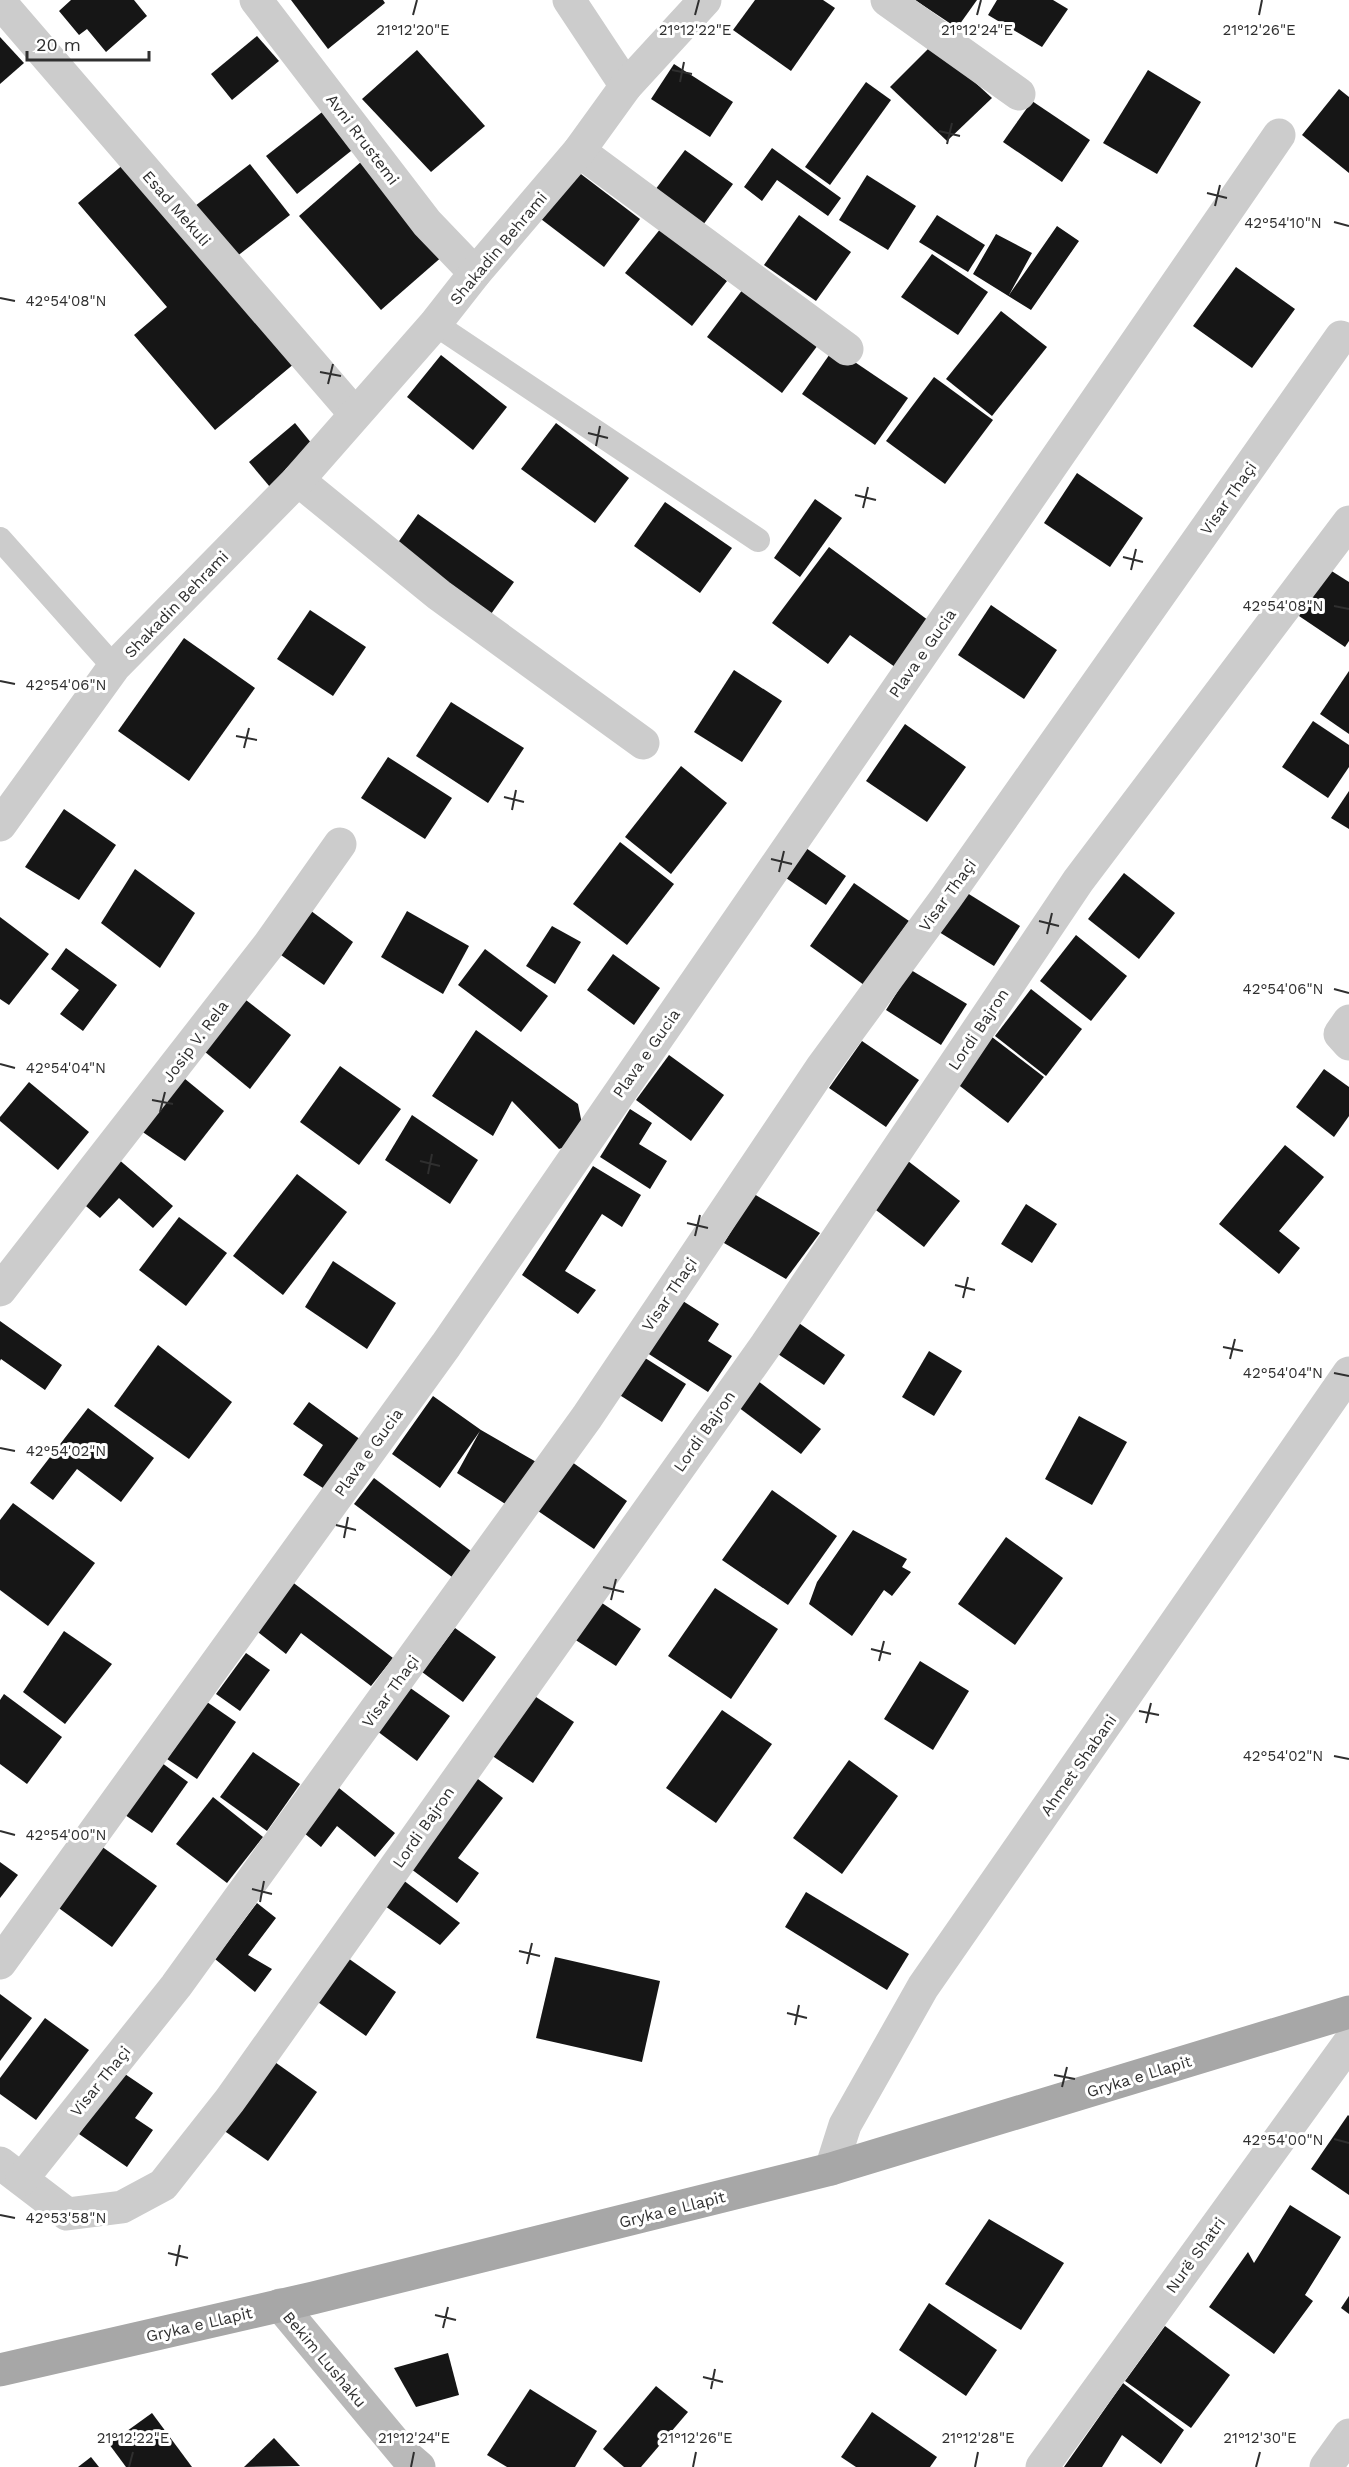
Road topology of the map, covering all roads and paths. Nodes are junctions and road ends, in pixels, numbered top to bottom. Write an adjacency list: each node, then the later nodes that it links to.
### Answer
1 (256, 0): 10 (street, Avni Rrustemi)
2 (569, 0): 6 (street)
3 (705, 0): 6 (street, Shakadin Behrami)
4 (887, 0): 7 (street)
5 (0, 2): 14 (street, Esad Mekuli)
6 (626, 86): 9 (street, Shakadin Behrami)
7 (1019, 94)
8 (1279, 135): 27 (street, Plava e Gucia)
9 (579, 151): 10 (street, Shakadin Behrami); 13 (street)
10 (475, 273): 11 (street, Shakadin Behrami)
11 (435, 324): 14 (street, Shakadin Behrami); 18 (lane)
12 (1341, 337): 30 (street, Visar Thaçi)
13 (847, 349)
14 (355, 414): 15 (street, Shakadin Behrami)
15 (298, 480): 19 (street, Shakadin Behrami); 20 (street)
16 (1349, 522): 30 (street, Lordi Bajron)
17 (0, 539): 19 (lane)
18 (758, 540)
19 (114, 667): 21 (street, Shakadin Behrami)
20 (643, 743)
21 (0, 825)
22 (340, 844): 25 (street, Josip V. Rela)
23 (1349, 1021): 24 (street)
24 (1349, 1044)
25 (0, 1290)
26 (1349, 1373): 29 (street, Ahmet Shabani)
27 (0, 1963)
28 (1346, 2018): 29 (main road, Gryka e Llapit); 35 (street, Nurë Shatri)
29 (831, 2169): 31 (main road, Gryka e Llapit)
30 (11, 2171)
31 (280, 2305): 32 (main road, Gryka e Llapit); 34 (street, Bekim Lushaku)
32 (0, 2370)
33 (1349, 2435): 36 (street)
34 (418, 2467)
35 (1042, 2467)
36 (1326, 2467)

